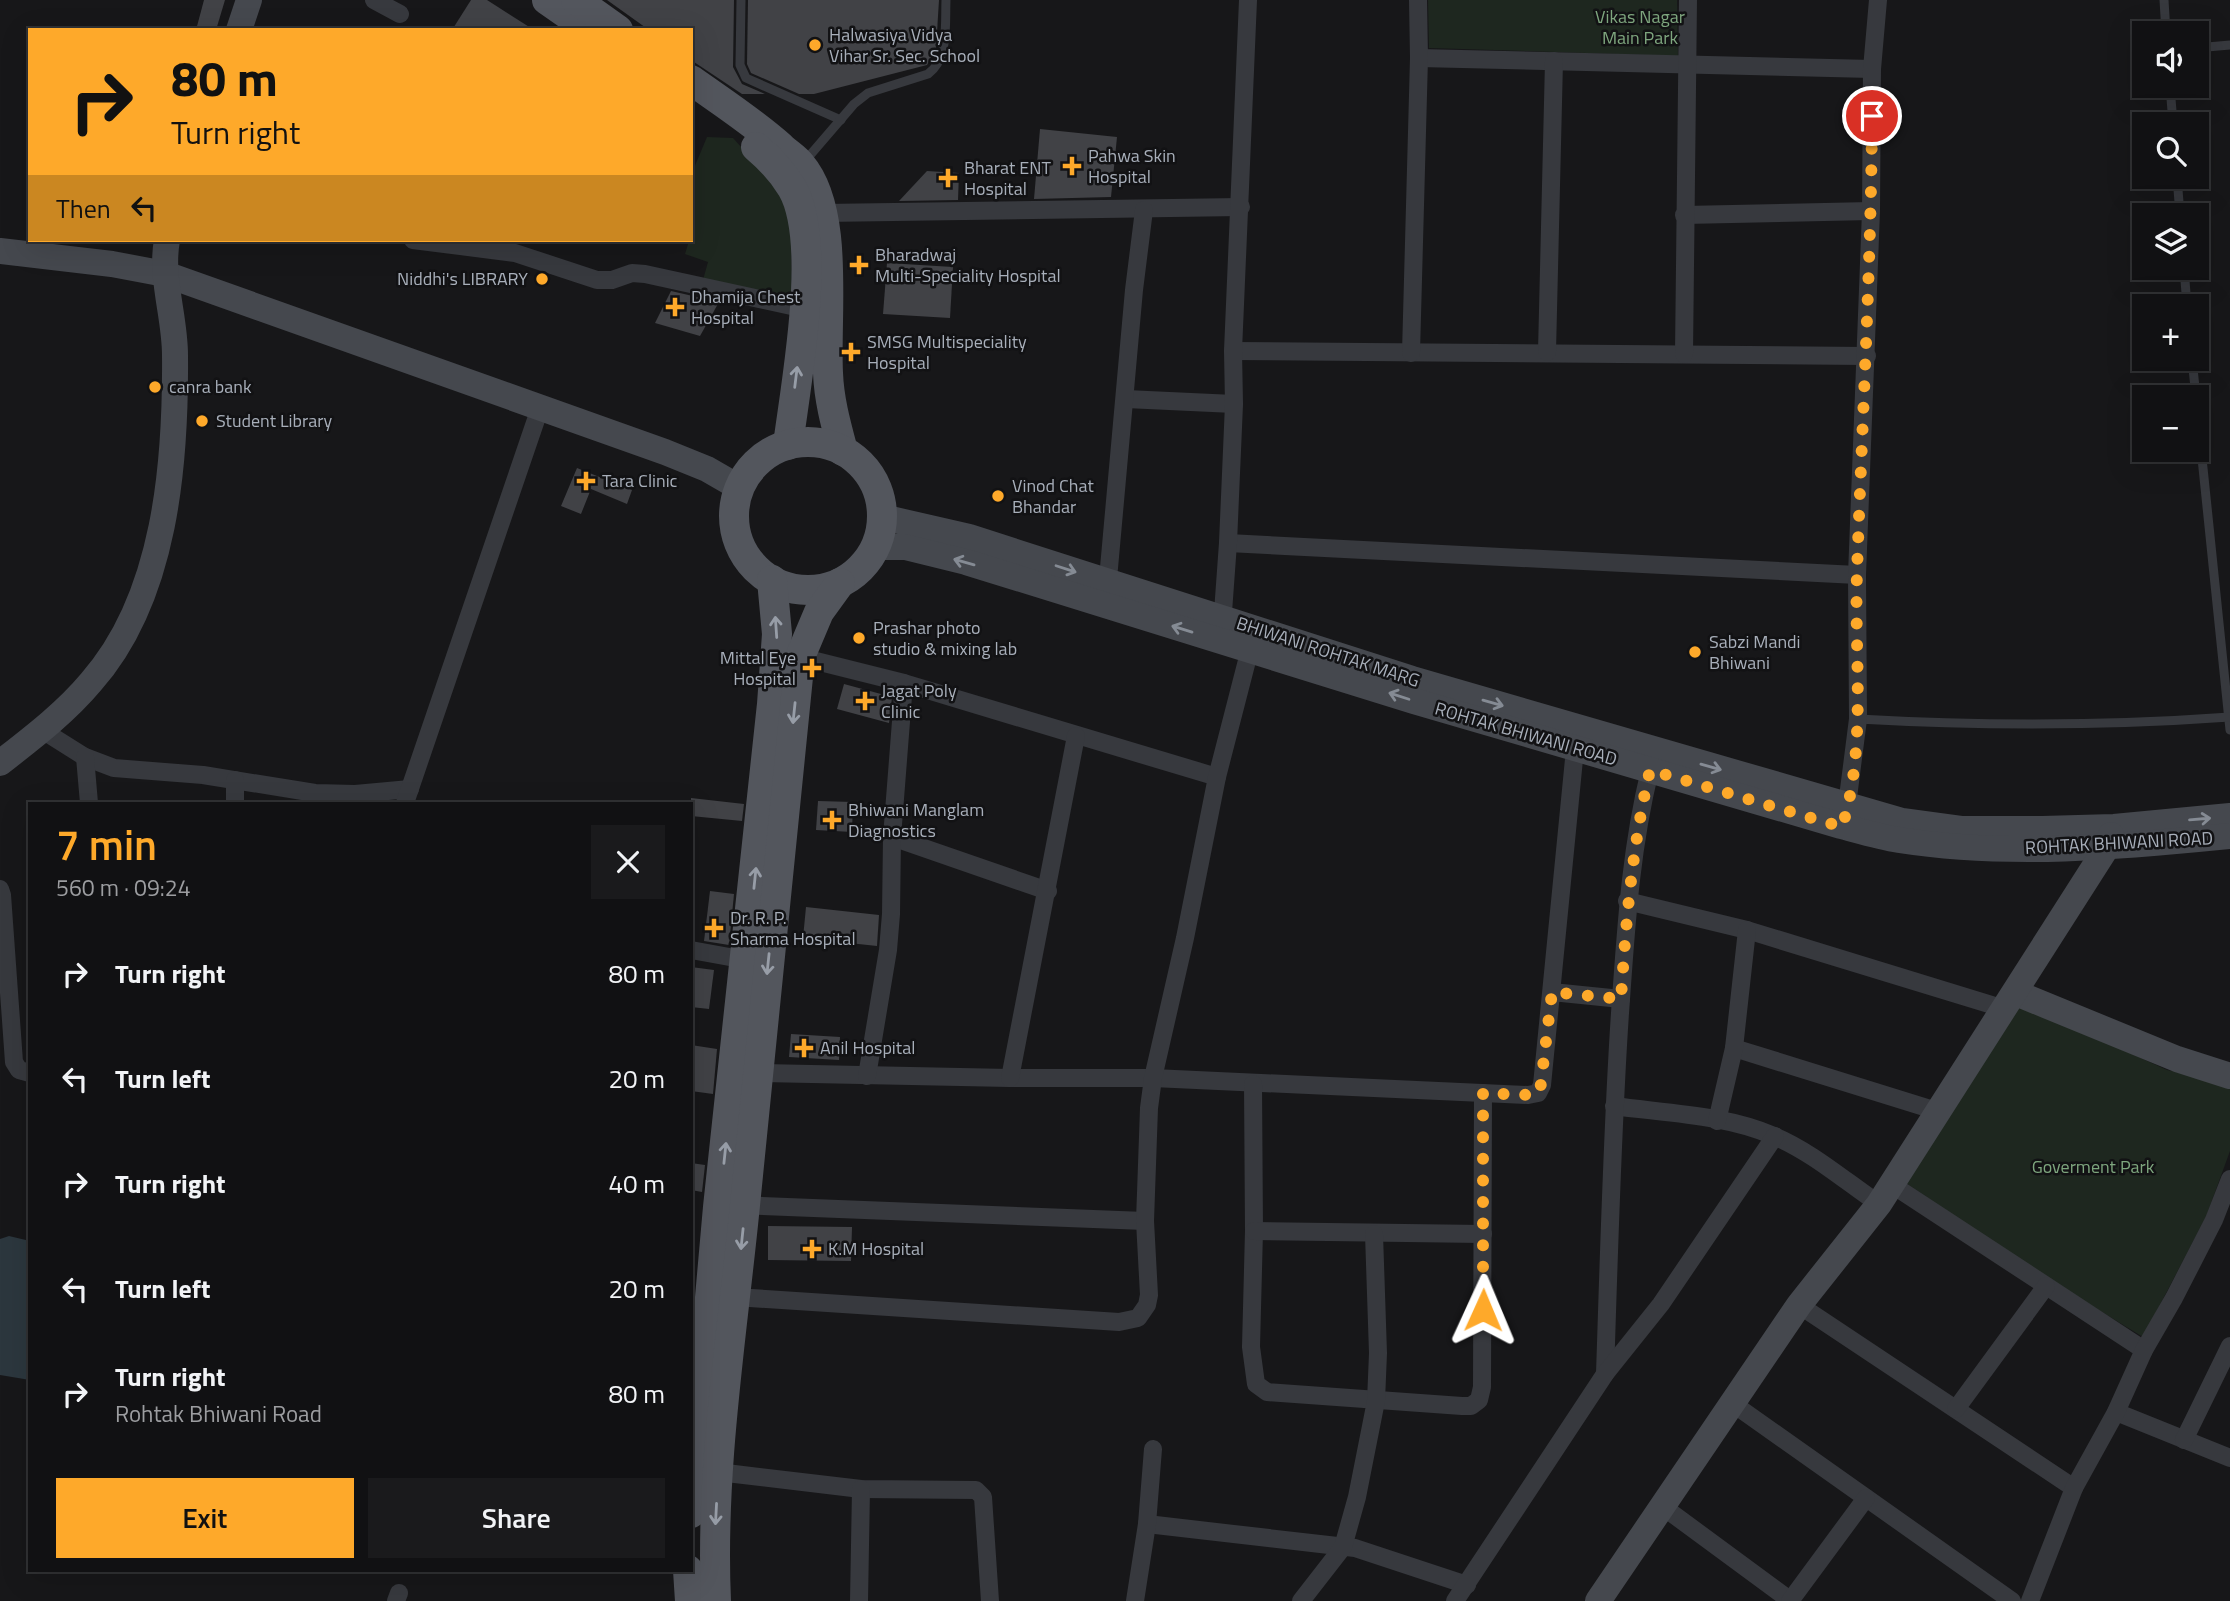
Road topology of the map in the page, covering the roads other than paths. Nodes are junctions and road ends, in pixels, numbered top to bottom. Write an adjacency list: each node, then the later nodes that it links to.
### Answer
1 (250, 0): 14 (street)
2 (374, 0): 12 (street)
3 (547, 0): 15 (main road)
4 (576, 0): 16 (main road)
5 (741, 0): 25 (lane)
6 (946, 0): 25 (lane)
7 (1248, 0): 27 (street)
8 (1418, 0): 19 (street)
9 (1688, 0): 21 (street)
10 (1878, 0): 22 (street)
11 (2164, 0): 13 (lane)
12 (400, 14)
13 (2165, 21)
14 (240, 28)
15 (587, 28)
16 (615, 28)
17 (2230, 45): 18 (lane)
18 (2209, 47)
19 (1419, 58): 20 (street); 38 (street)
20 (1554, 61): 21 (street); 39 (street)
21 (1687, 65): 22 (street); 31 (street)
22 (1872, 69): 29 (street)
23 (693, 81): 26 (main road)
24 (693, 101): 36 (main road)
25 (841, 120): 26 (lane)
26 (802, 165): 30 (main road)
27 (1241, 207): 28 (street); 37 (street)
28 (1144, 210): 30 (street); 42 (street)
29 (1871, 211): 31 (street); 41 (street)
30 (823, 213): 46 (main road)
31 (1684, 215): 40 (street)
32 (167, 242): 35 (street)
33 (429, 242): 36 (street)
34 (0, 251): 35 (street)
35 (165, 274): 44 (street); 62 (street)
36 (805, 309): 45 (main road, one-way to 36)
37 (1233, 351): 38 (street); 43 (street)
38 (1411, 352): 39 (street)
39 (1547, 352): 40 (street)
40 (1684, 354): 41 (street)
41 (1867, 356): 52 (street)
42 (1126, 399): 43 (street); 55 (street)
43 (1234, 404): 50 (street)
44 (540, 408): 48 (street); 71 (street)
45 (788, 445): 46 (main road); 48 (main road)
46 (843, 451): 49 (main road)
47 (2203, 462): 60 (lane)
48 (740, 488): 53 (main road)
49 (882, 517): 51 (main road); 55 (street, BHIWANI ROHTAK MARG, one-way to 55)
50 (1228, 543): 52 (street); 56 (street)
51 (876, 547): 54 (main road); 55 (street, one-way to 51)
52 (1857, 576): 61 (street)
53 (772, 580): 54 (main road); 84 (main road, one-way to 53)
54 (840, 583): 58 (main road)
55 (1107, 595): 56 (street, BHIWANI ROHTAK MARG)
56 (1221, 629): 57 (street, ROHTAK BHIWANI ROAD); 75 (street, BHIWANI ROHTAK MARG, one-way to 75)
57 (1250, 649): 65 (street, ROHTAK BHIWANI ROAD, one-way to 57); 69 (street)
58 (800, 657): 59 (street); 90 (main road, one-way to 90)
59 (904, 683): 64 (street); 77 (street)
60 (2229, 717): 61 (lane); 63 (lane)
61 (1858, 719): 75 (street)
62 (42, 730): 66 (street); 67 (street)
63 (2230, 730)
64 (1076, 736): 69 (street); 80 (street)
65 (1575, 748): 68 (street, ROHTAK BHIWANI ROAD); 85 (street)
66 (85, 757): 70 (street); 72 (street)
67 (0, 763)
68 (1650, 770): 75 (street, ROHTAK BHIWANI ROAD); 81 (street)
69 (1217, 777): 94 (street)
70 (235, 780): 71 (street); 73 (street)
71 (408, 796)
72 (89, 802)
73 (236, 802)
74 (2230, 816): 78 (street, BHIWANI ROHTAK MARG, one-way to 74)
75 (1845, 817): 78 (street, BHIWANI ROHTAK MARG)
76 (2230, 836): 78 (street, ROHTAK BHIWANI ROAD)
77 (892, 837): 80 (street); 91 (street)
78 (2110, 837): 87 (street)
79 (0, 889): 89 (street)
80 (1048, 891): 93 (street)
81 (1627, 901): 82 (street); 86 (street)
82 (1747, 930): 87 (street); 88 (street)
83 (693, 950): 84 (street)
84 (746, 960): 103 (main road, one-way to 84)
85 (1552, 992): 86 (street); 96 (street)
86 (1621, 999): 97 (street)
87 (2010, 1001): 92 (street); 98 (street)
88 (1734, 1048): 98 (street); 99 (street)
89 (28, 1072)
90 (757, 1073): 91 (street); 103 (main road)
91 (867, 1076): 93 (street)
92 (2230, 1076)
93 (1010, 1078): 94 (street)
94 (1153, 1078): 95 (street); 105 (street)
95 (1253, 1084): 96 (street); 106 (street)
96 (1483, 1093): 108 (street)
97 (1614, 1106): 99 (street); 115 (street)
98 (1937, 1111): 102 (street)
99 (1717, 1121): 100 (street)
100 (1775, 1136): 102 (street); 115 (street)
101 (2230, 1179): 104 (street)
102 (1885, 1194): 109 (street); 111 (street)
103 (732, 1206): 105 (street); 110 (main road, one-way to 110); 114 (main road)
104 (2222, 1220): 113 (street)
105 (1145, 1221): 110 (street)
106 (1254, 1231): 107 (street); 116 (street)
107 (1374, 1234): 108 (street); 116 (street)
108 (1483, 1234): 116 (street)
109 (2046, 1286): 113 (street); 118 (street)
110 (735, 1297): 124 (main road)
111 (1800, 1305): 117 (street); 118 (street)
112 (2230, 1346): 120 (street)
113 (2144, 1350): 119 (street)
114 (698, 1353): 123 (main road)
115 (1605, 1374): 132 (street)
116 (1376, 1401): 130 (street)
117 (1732, 1403): 127 (street); 128 (street)
118 (1956, 1409): 125 (street)
119 (2116, 1412): 120 (street); 125 (street)
120 (2184, 1440): 122 (street)
121 (1153, 1450): 129 (street)
122 (2230, 1458)
123 (693, 1467)
124 (718, 1472): 126 (street); 134 (main road, one-way to 134)
125 (2074, 1488): 143 (street)
126 (861, 1489): 135 (street); 136 (street)
127 (1866, 1498): 141 (street); 142 (street)
128 (1662, 1506): 140 (street); 141 (street)
129 (1147, 1524): 130 (street); 137 (street)
130 (1343, 1546): 132 (street); 138 (street)
131 (688, 1572): 133 (main road)
132 (1467, 1585): 139 (street)
133 (690, 1601)
134 (716, 1601)
135 (859, 1601)
136 (990, 1601)
137 (1135, 1601)
138 (1301, 1601)
139 (1455, 1601)
140 (1598, 1601)
141 (1791, 1601)
142 (2012, 1601)
143 (2030, 1601)

